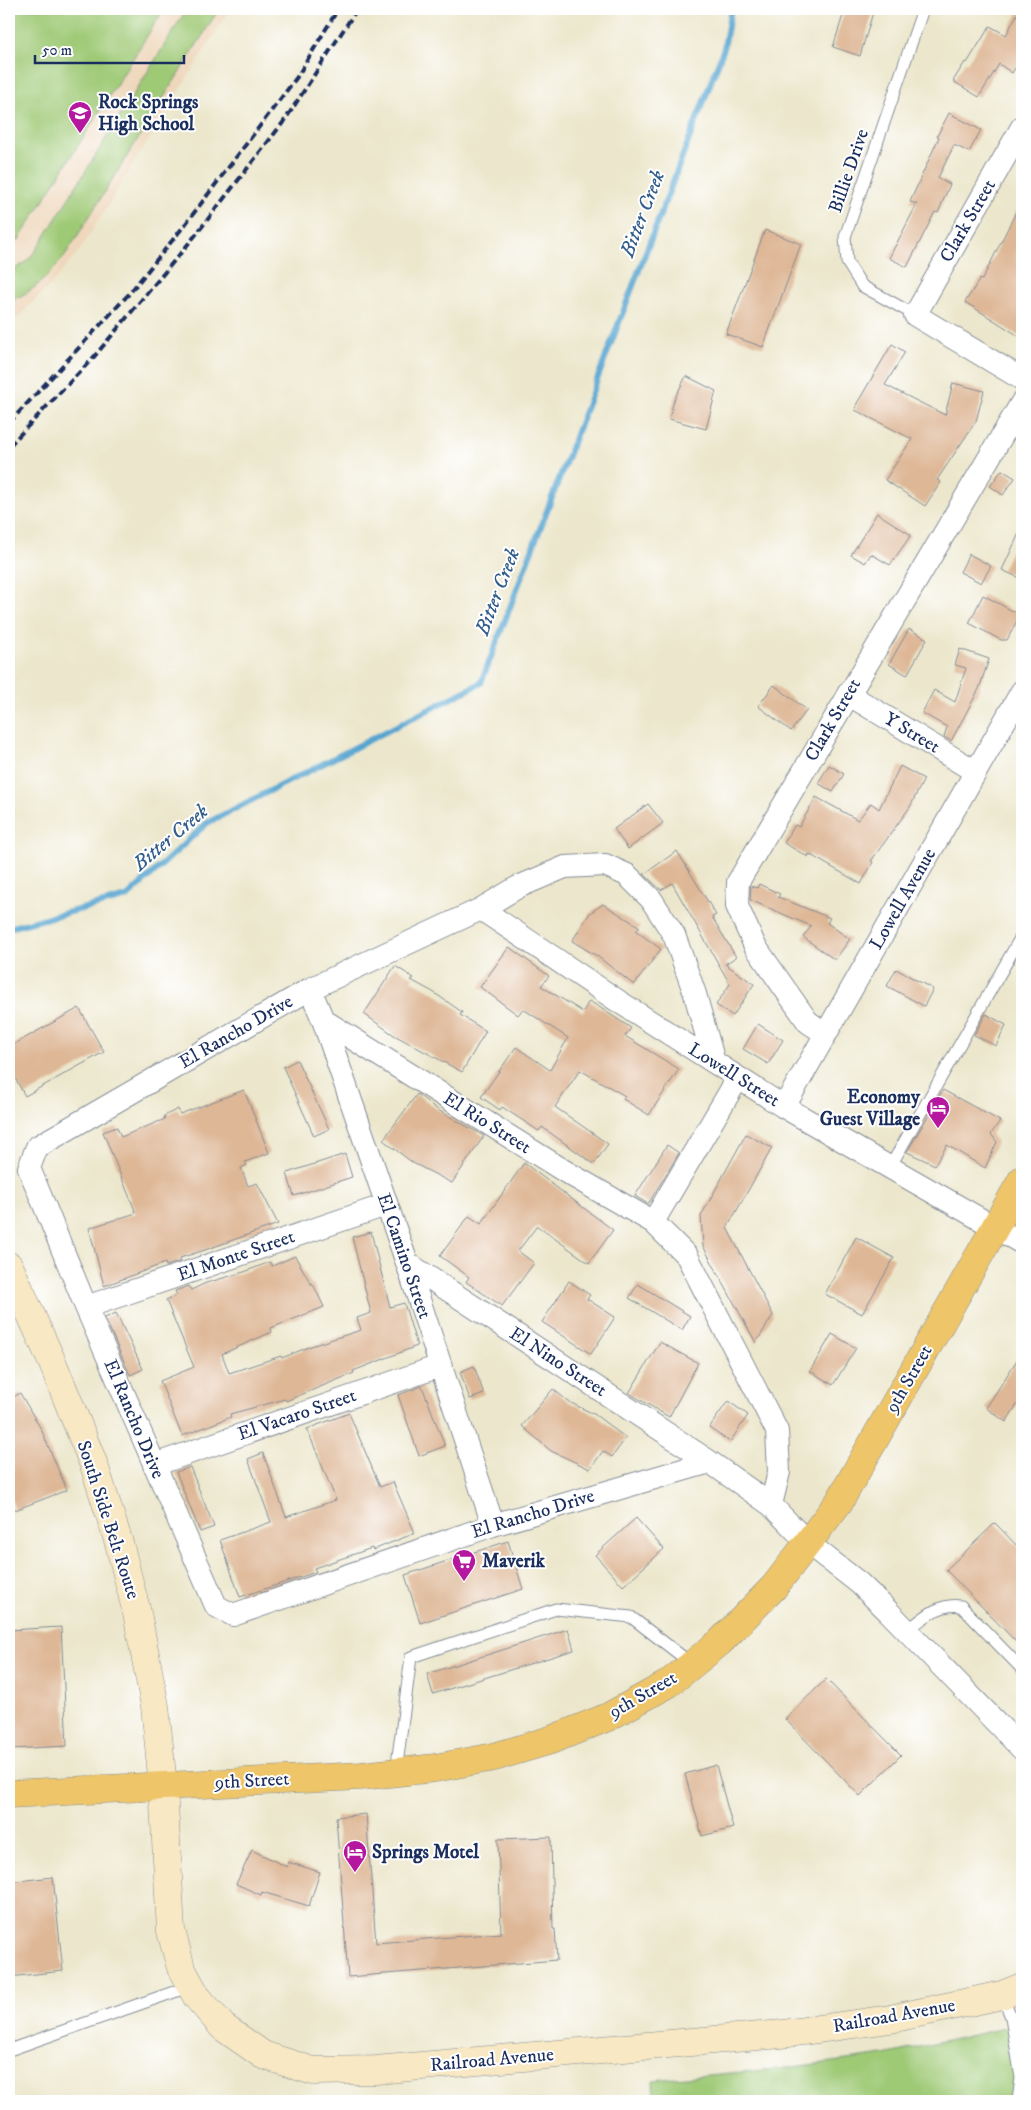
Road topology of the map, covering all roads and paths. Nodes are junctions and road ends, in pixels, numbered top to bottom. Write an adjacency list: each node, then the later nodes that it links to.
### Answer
1 (923, 9): 3 (lane, Billie Drive)
2 (1022, 127): 3 (street, Clark Street)
3 (915, 315): 4 (street)
4 (1022, 379)
5 (1022, 402): 7 (street, Clark Street)
6 (1022, 691): 8 (street, Lowell Avenue)
7 (848, 694): 8 (street, Y Street); 13 (street, Clark Street)
8 (976, 772): 13 (street, Lowell Avenue)
9 (481, 909): 11 (street, El Rancho Drive); 14 (street, Lowell Street); 14 (street, El Rancho Drive)
10 (1022, 936): 17 (lane)
11 (310, 989): 12 (street, El Camino Street); 25 (street, El Rancho Drive)
12 (323, 1020): 19 (street, El Camino Street); 20 (street, El Rio Street)
13 (826, 1034): 16 (street, Lowell Avenue)
14 (714, 1062): 15 (street, Lowell Street)
15 (738, 1078): 16 (street, Lowell Street); 20 (street)
16 (784, 1107): 17 (street, Lowell Street)
17 (890, 1167): 21 (street, Lowell Street)
18 (1022, 1180): 21 (main road, 9th Street)
19 (386, 1205): 23 (street, El Camino Street); 25 (street, El Monte Street)
20 (653, 1222): 29 (street, El Rio Street)
21 (995, 1227): 22 (street, Lowell Street); 31 (main road, 9th Street)
22 (1022, 1243)
23 (407, 1263): 26 (street, El Camino Street); 27 (street, El Nino Street)
24 (9, 1266): 37 (street, South Side Belt Route)
25 (86, 1307): 28 (street, El Rancho Drive)
26 (440, 1366): 28 (street, El Vacaro Street); 30 (street, El Camino Street)
27 (710, 1462): 29 (street); 30 (street, El Rancho Drive)
28 (154, 1465): 30 (street, El Rancho Drive)
29 (771, 1506): 31 (street)
30 (493, 1525)
31 (809, 1544): 32 (street); 33 (main road, 9th Street)
32 (908, 1631): 34 (lane); 35 (street)
33 (692, 1664): 36 (main road, 9th Street); 36 (lane)
34 (1022, 1669)
35 (1022, 1749)
36 (396, 1772): 37 (main road, 9th Street)
37 (162, 1786): 38 (main road, 9th Street); 39 (street, Railroad Avenue)
38 (9, 1794)
39 (192, 1986): 40 (street, Railroad Avenue); 41 (lane)
40 (1012, 1991): 42 (lane)
41 (9, 2050)
42 (1018, 2101)

